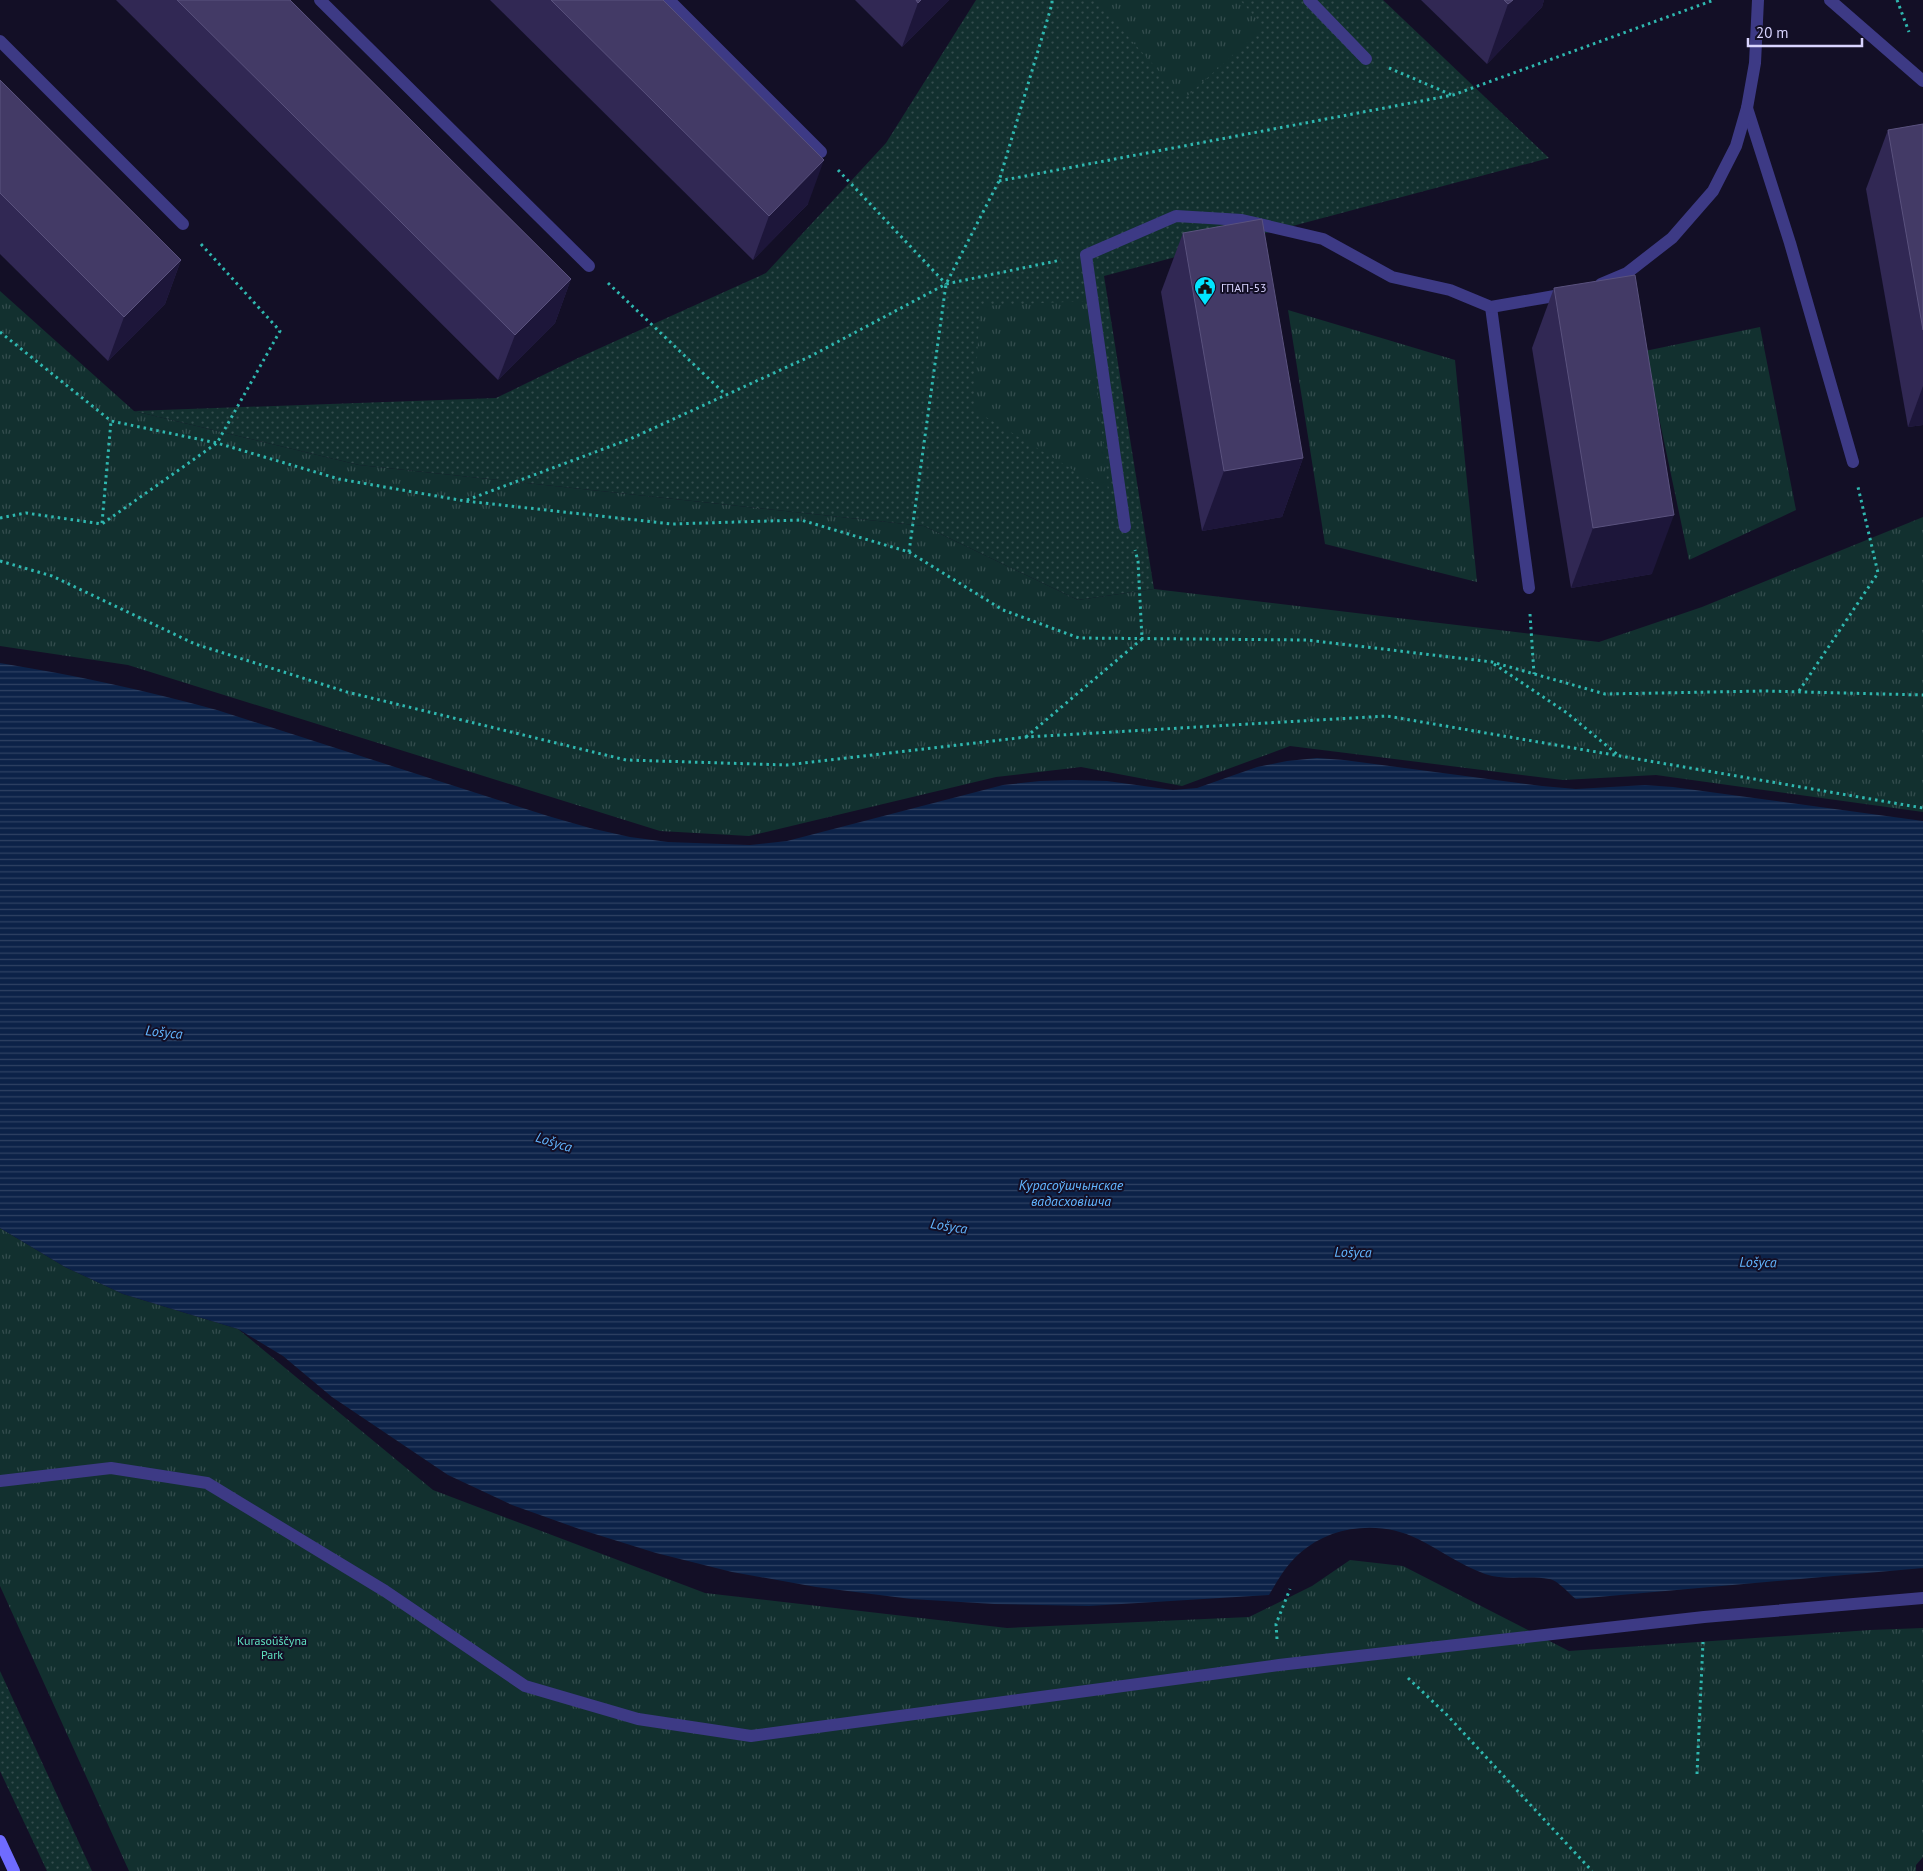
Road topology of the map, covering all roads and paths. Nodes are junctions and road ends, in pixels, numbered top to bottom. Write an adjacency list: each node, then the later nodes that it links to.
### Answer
1 (320, 0): 18 (street)
2 (670, 0): 14 (street)
3 (1046, 0): 8 (path)
4 (1309, 0): 10 (street)
5 (1714, 0): 12 (path)
6 (1758, 0): 13 (street)
7 (1830, 0): 11 (street)
8 (1052, 2): 15 (path)
9 (0, 42): 16 (street)
10 (1366, 59): 12 (path)
11 (1923, 81)
12 (1453, 95): 15 (path)
13 (1747, 108): 20 (street); 25 (street)
14 (821, 152): 19 (path)
15 (998, 181): 19 (path)
16 (183, 224): 24 (path)
17 (1086, 255): 19 (path); 20 (street); 29 (street)
18 (589, 266): 22 (path)
19 (946, 284): 22 (path); 30 (path)
20 (1491, 308): 33 (street)
21 (0, 332): 23 (path)
22 (726, 395): 26 (path)
23 (111, 421): 24 (path); 28 (path)
24 (217, 442): 26 (path); 28 (path)
25 (1853, 462): 37 (path)
26 (465, 501): 30 (path)
27 (0, 518): 28 (path)
28 (102, 524)
29 (1125, 526)
30 (909, 552): 34 (path)
31 (1138, 560): 34 (path)
32 (0, 561): 39 (path)
33 (1528, 588): 36 (path)
34 (1142, 639): 35 (path); 39 (path)
35 (1492, 662): 36 (path); 40 (path)
36 (1534, 674): 37 (path)
37 (1799, 691): 38 (path)
38 (1923, 694)
39 (1026, 737): 40 (path)
40 (1619, 756): 41 (path)
41 (1923, 808)
42 (0, 1481): 47 (street)
43 (1290, 1589): 46 (path)
44 (1923, 1598): 45 (street)
45 (1704, 1617): 47 (street); 48 (path)
46 (1276, 1624)
47 (1381, 1653): 51 (path)
48 (1697, 1774)
49 (0, 1841): 50 (main road)
50 (14, 1871)
51 (1592, 1871)

